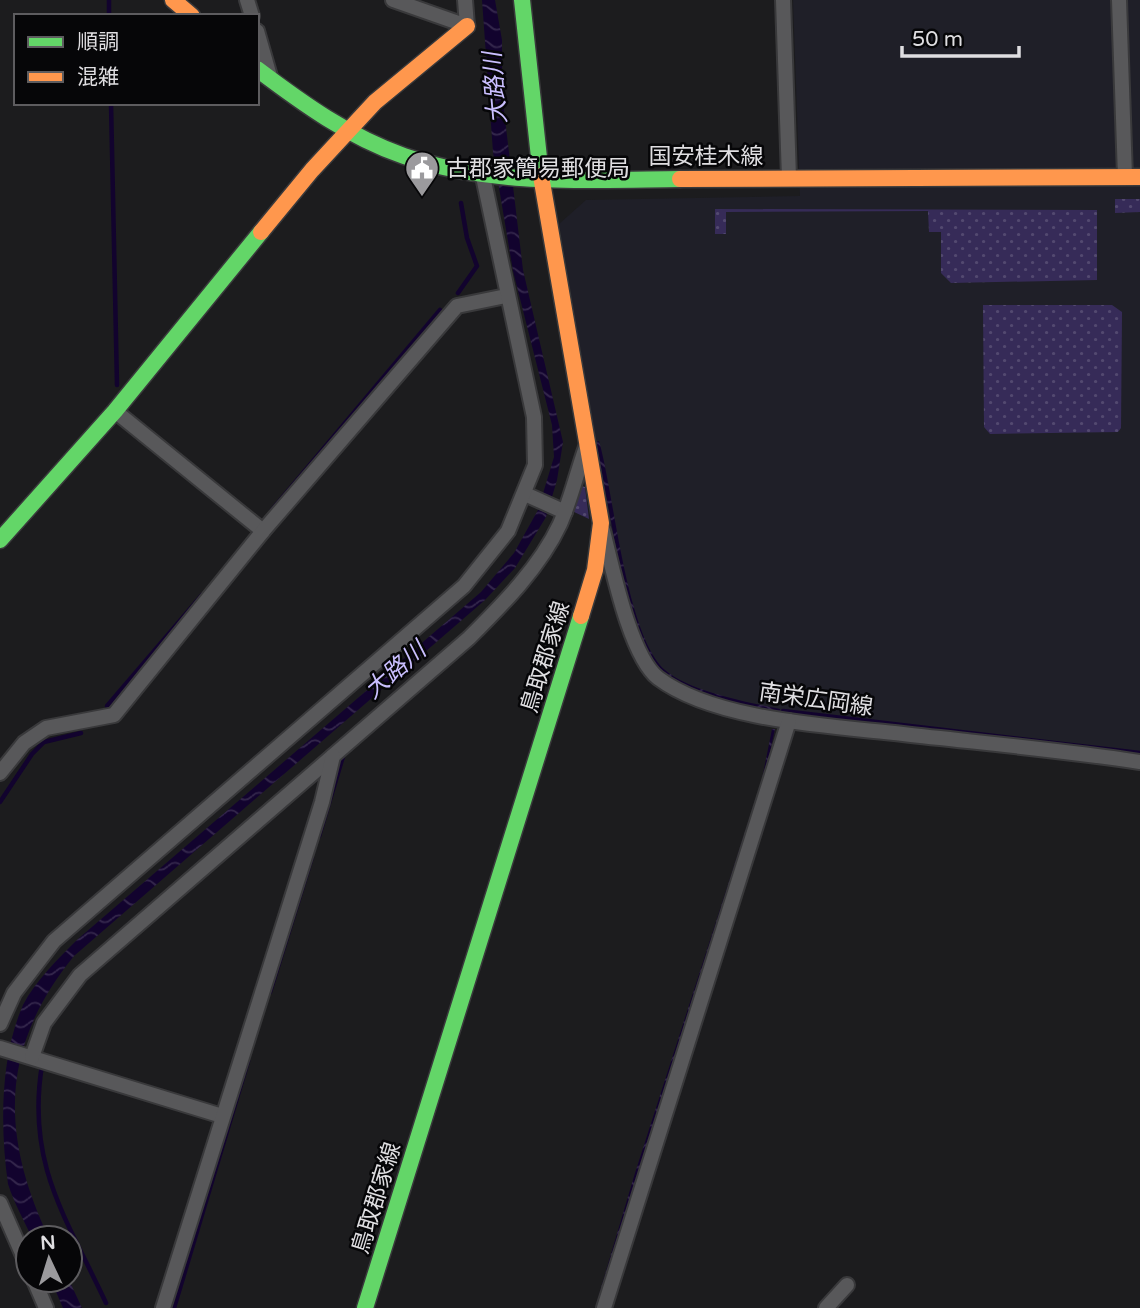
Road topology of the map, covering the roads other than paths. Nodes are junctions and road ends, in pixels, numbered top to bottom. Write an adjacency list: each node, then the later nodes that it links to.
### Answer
1 (173, 0): 7 (main road)
2 (393, 0): 8 (street)
3 (465, 0): 8 (street)
4 (522, 0): 14 (main road, 鳥取郡家線)
5 (783, 0): 16 (street)
6 (1119, 0): 15 (street)
7 (190, 14)
8 (467, 26): 12 (main road)
9 (259, 38): 11 (street)
10 (259, 71): 11 (main road, 国安桂木線)
11 (271, 80): 12 (main road, 国安桂木線)
12 (349, 131): 13 (main road, 国安桂木線); 18 (main road)
13 (487, 173): 14 (main road, 国安桂木線); 17 (street)
14 (540, 177): 16 (main road, 国安桂木線); 19 (main road, 鳥取郡家線)
15 (1133, 177): 16 (main road, 国安桂木線)
16 (789, 178)
17 (506, 296): 20 (street); 23 (street)
18 (115, 411): 23 (street); 24 (main road)
19 (586, 447): 21 (street); 22 (main road, 鳥取郡家線)
20 (525, 494): 21 (street); 29 (street)
21 (565, 512): 26 (street)
22 (601, 523): 25 (street, 南栄広岡線); 37 (main road, 鳥取郡家線)
23 (263, 531): 28 (street)
24 (0, 540)
25 (789, 722): 27 (street, 南栄広岡線); 38 (street)
26 (333, 756): 31 (street); 32 (street)
27 (1140, 762)
28 (0, 773)
29 (0, 1024)
30 (0, 1048): 31 (street)
31 (32, 1057): 32 (street)
32 (222, 1116): 36 (street)
33 (0, 1203): 34 (street)
34 (14, 1235)
35 (847, 1285): 39 (street)
36 (163, 1308)
37 (365, 1308)
38 (604, 1308)
39 (826, 1308)

